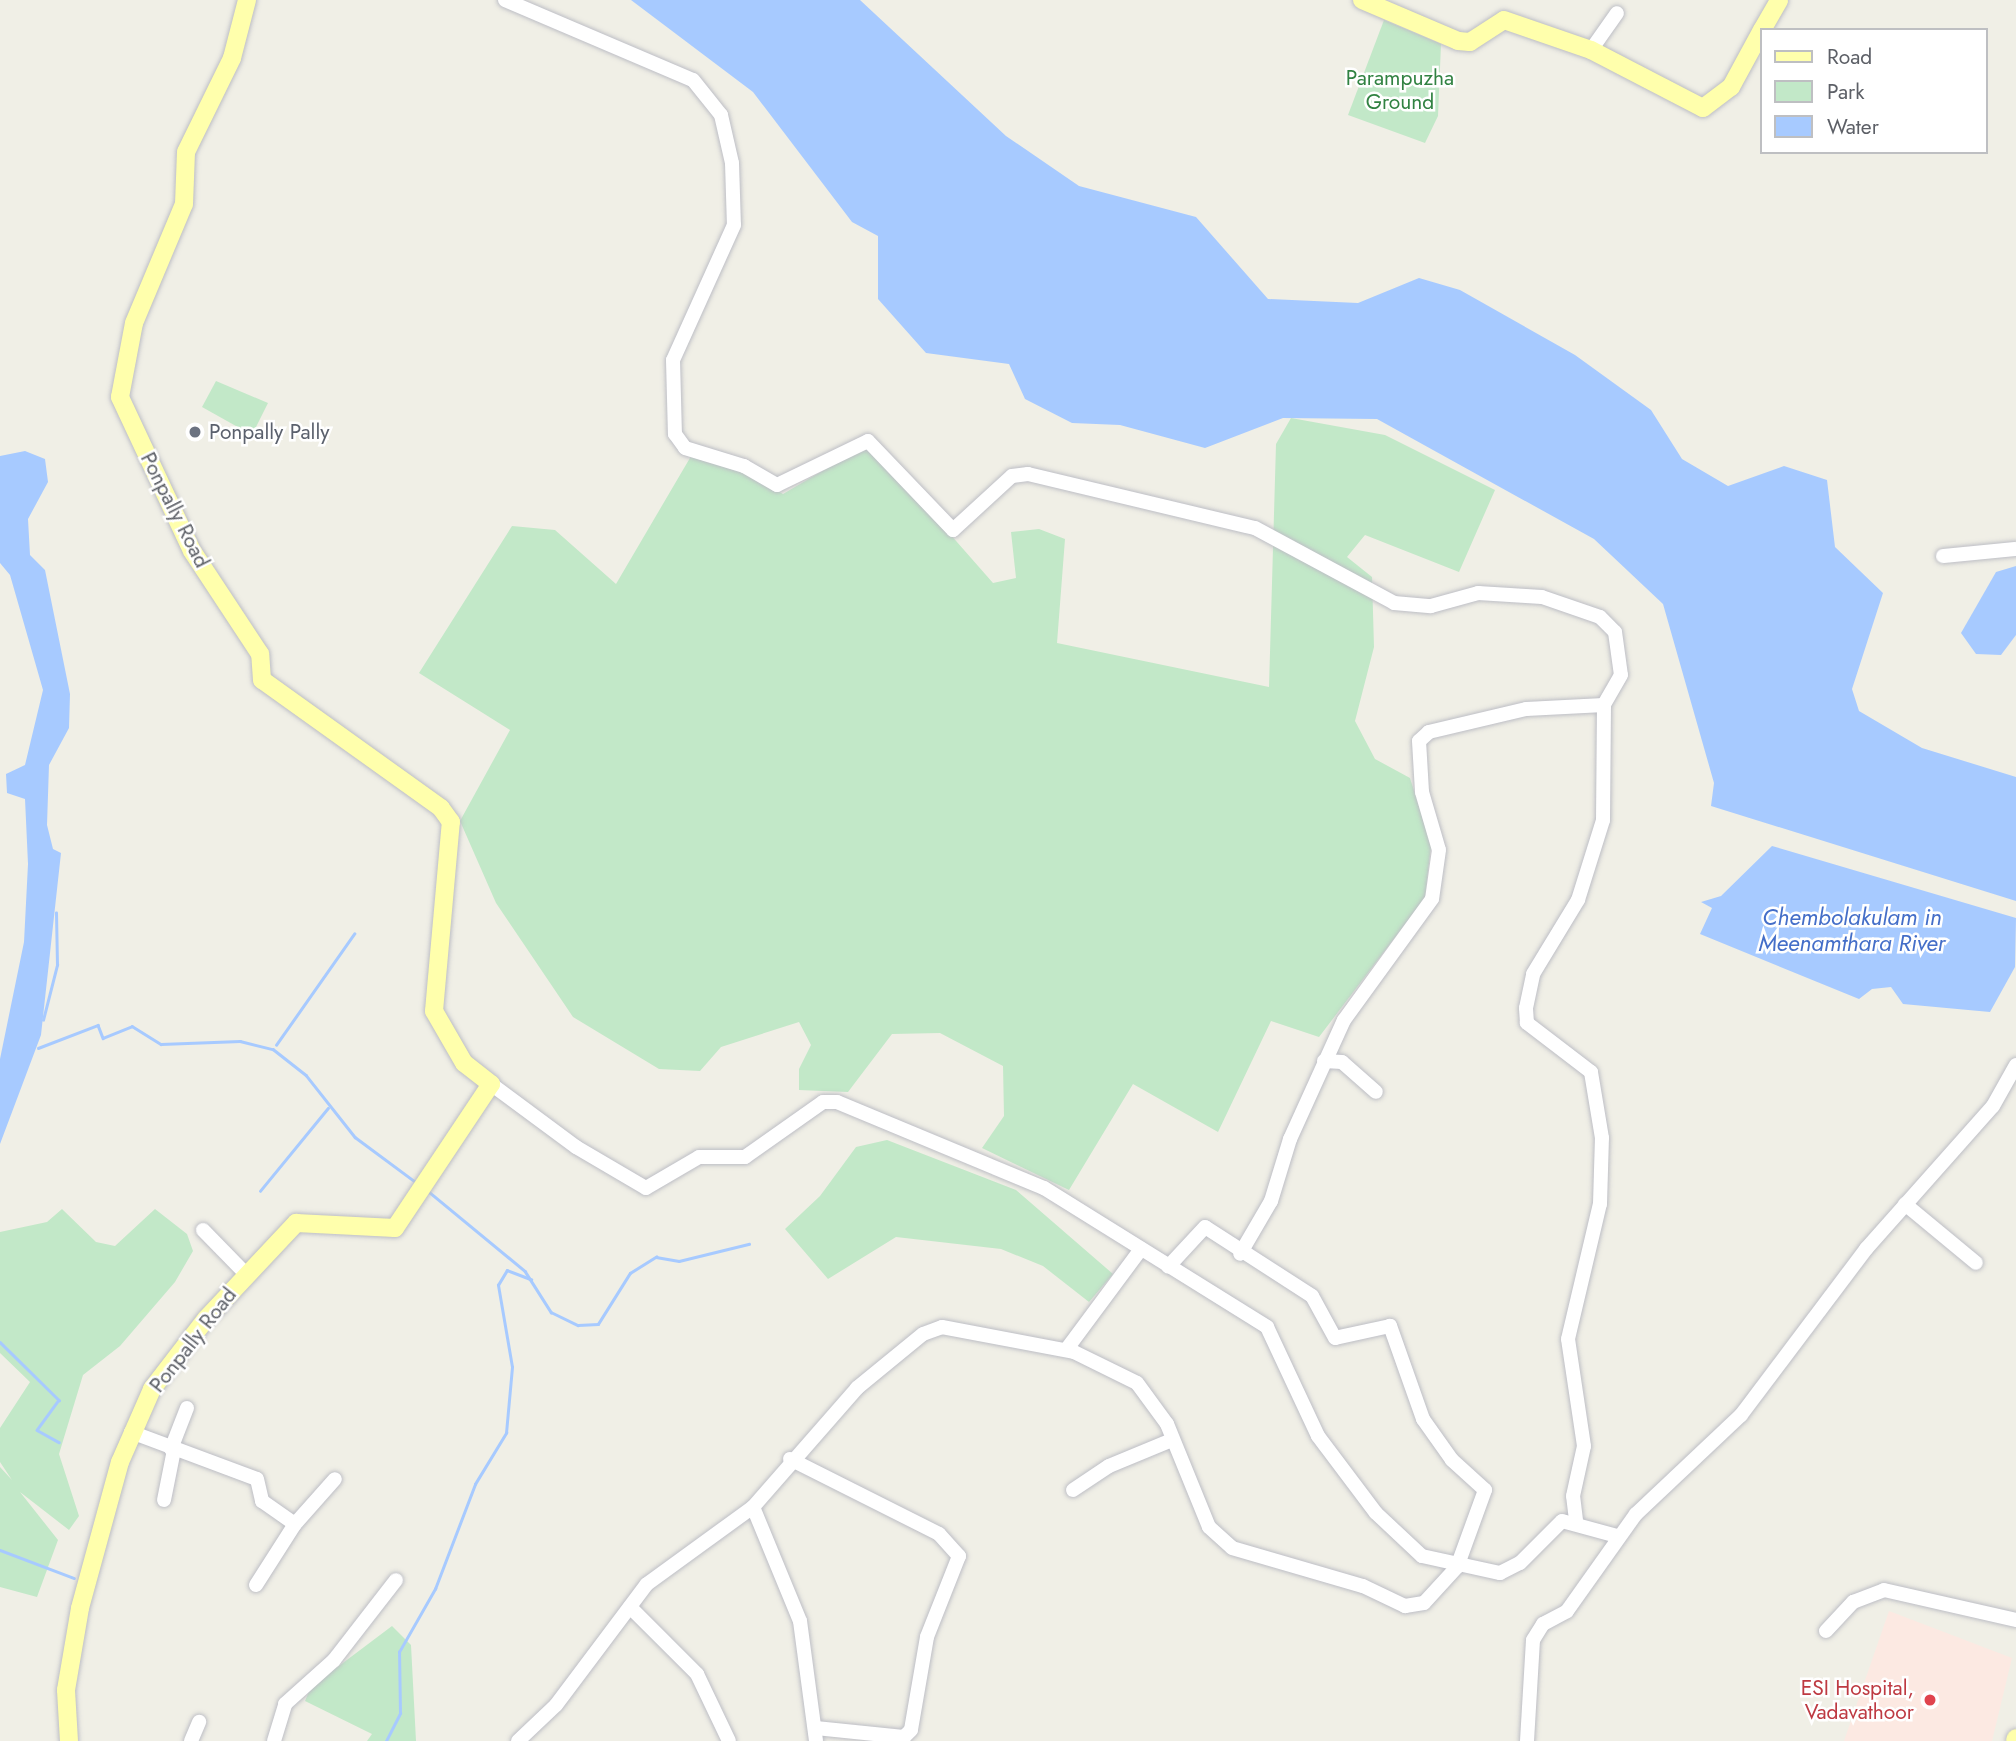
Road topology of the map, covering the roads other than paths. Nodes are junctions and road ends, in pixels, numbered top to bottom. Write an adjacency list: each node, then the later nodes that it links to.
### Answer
1 (247, 0): 14 (main road, Ponpally Road)
2 (505, 0): 11 (street)
3 (1362, 0): 8 (main road)
4 (1779, 0): 6 (main road)
5 (1617, 13): 8 (street)
6 (1763, 28)
7 (1760, 34): 8 (main road)
8 (1591, 50)
9 (2016, 549): 10 (street)
10 (1943, 556)
11 (1604, 705): 12 (street); 33 (street)
12 (1324, 1061): 15 (street); 19 (street)
13 (2016, 1065): 16 (street)
14 (491, 1083): 18 (street); 22 (main road, Ponpally Road)
15 (1376, 1092)
16 (1905, 1204): 20 (street); 35 (street)
17 (203, 1230): 22 (street)
18 (1141, 1249): 21 (street); 23 (street)
19 (1240, 1254): 21 (street); 36 (street)
20 (1976, 1263)
21 (1168, 1268): 36 (street)
22 (246, 1274): 25 (main road, Ponpally Road)
23 (1066, 1350): 26 (street); 28 (street)
24 (187, 1408): 27 (street)
25 (131, 1432): 27 (street); 44 (main road, Ponpally Road)
26 (1172, 1440): 30 (street); 36 (street)
27 (172, 1450): 31 (street); 34 (street)
28 (790, 1459): 32 (street); 43 (street)
29 (335, 1479): 34 (street)
30 (1073, 1490)
31 (164, 1500)
32 (753, 1507): 39 (street); 43 (street)
33 (1576, 1520): 35 (street); 36 (street)
34 (295, 1524): 38 (street)
35 (1617, 1536): 49 (street)
36 (1457, 1567)
37 (396, 1580): 46 (street)
38 (256, 1585)
39 (630, 1607): 47 (street); 48 (street)
40 (2016, 1620): 41 (street)
41 (1826, 1632)
42 (199, 1722): 45 (street)
43 (815, 1735)
44 (69, 1741)
45 (191, 1741)
46 (274, 1741)
47 (518, 1741)
48 (729, 1741)
49 (1527, 1741)

